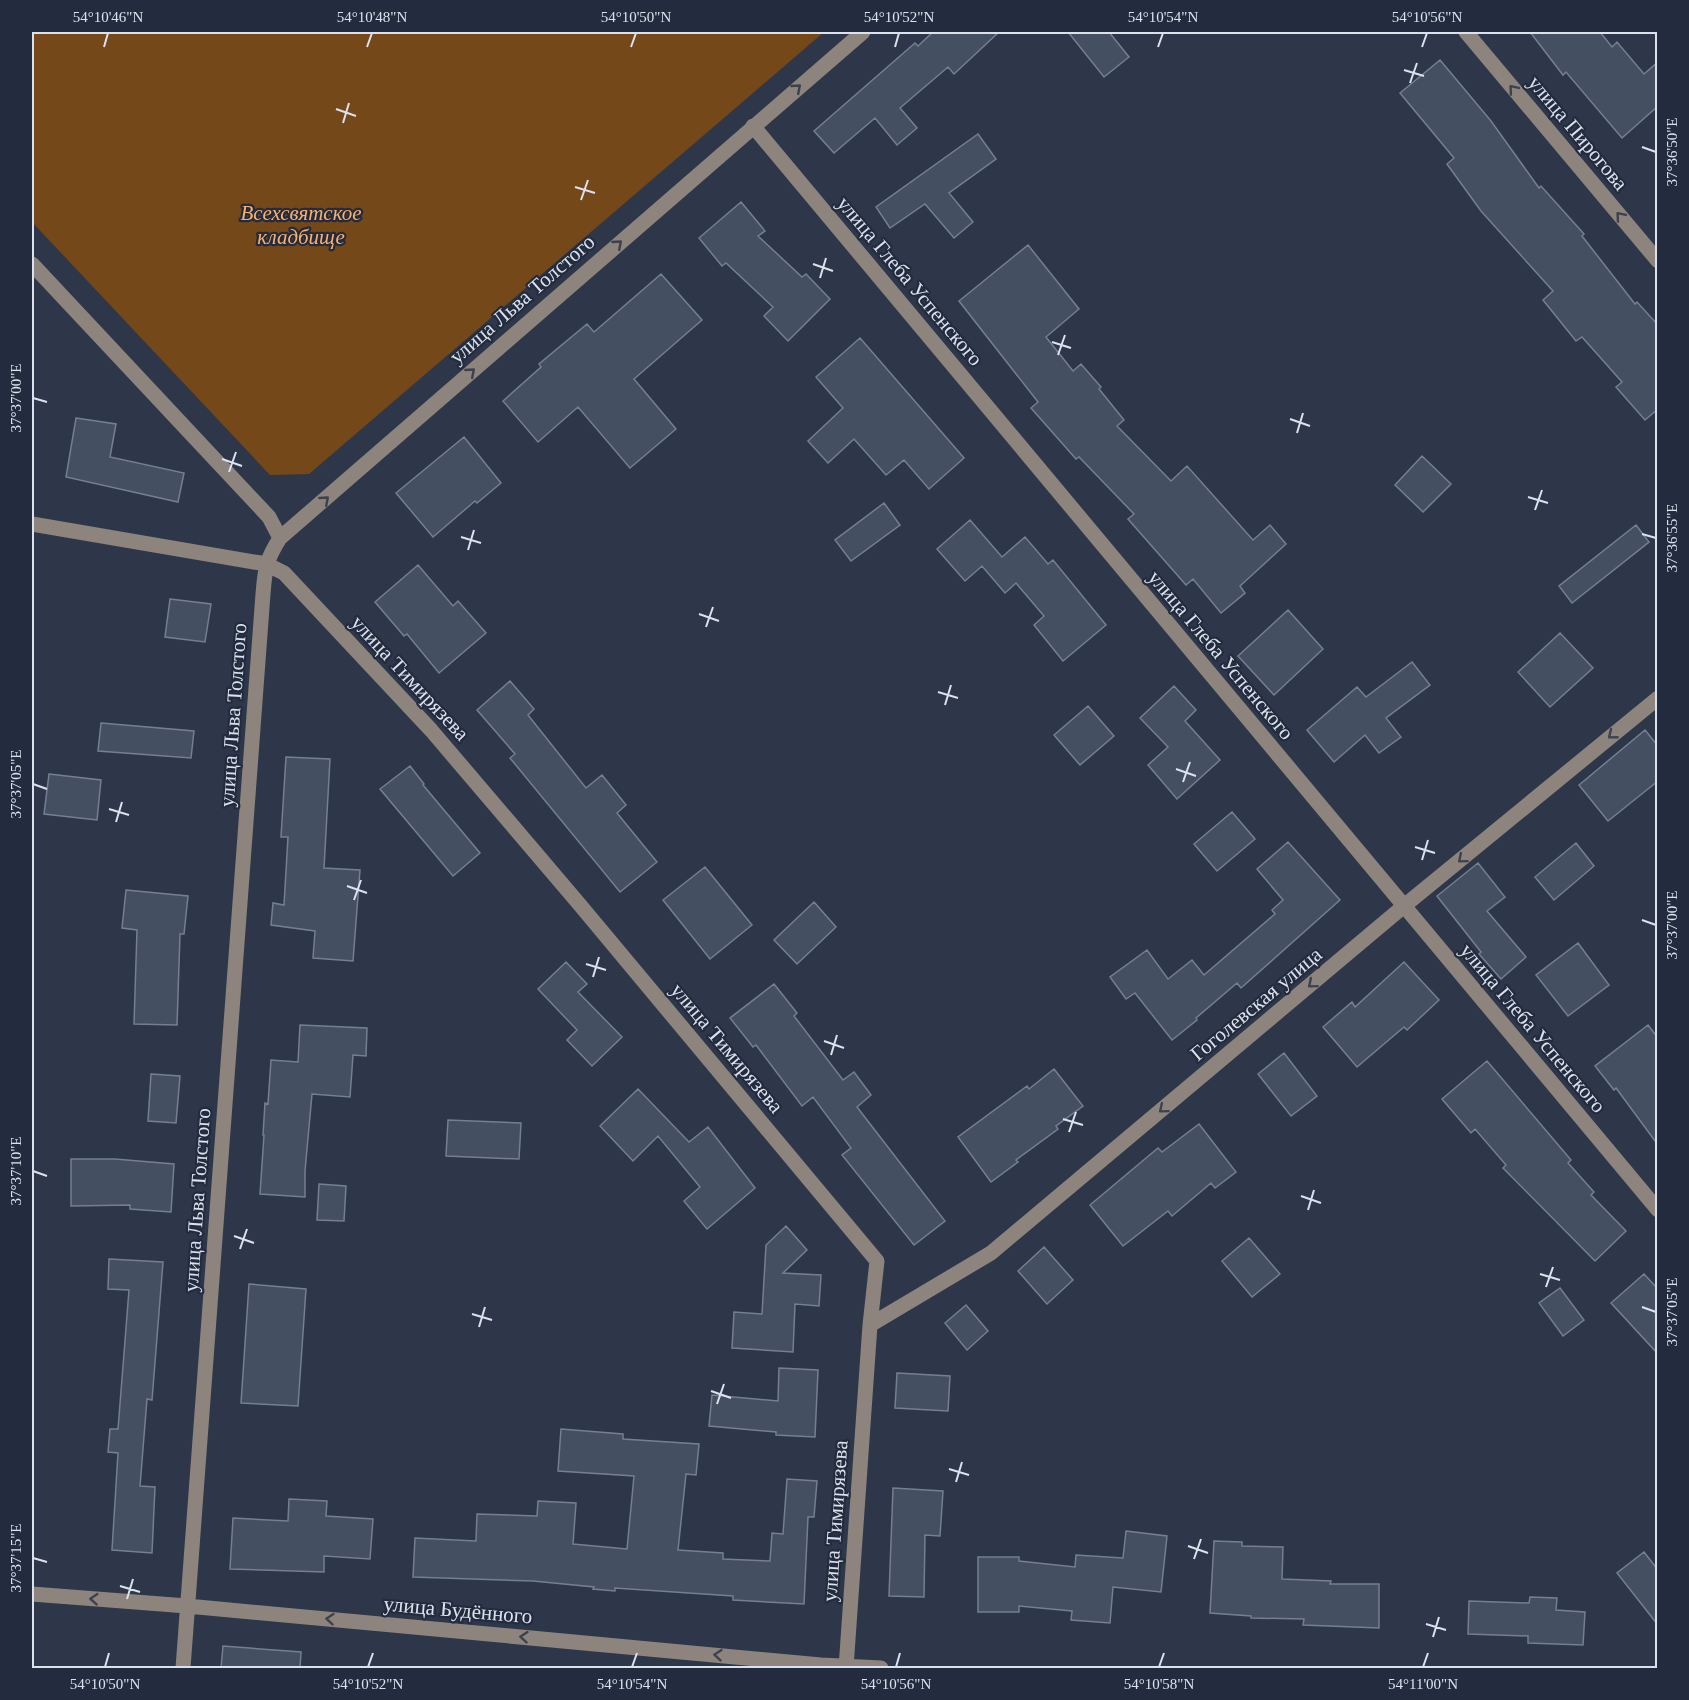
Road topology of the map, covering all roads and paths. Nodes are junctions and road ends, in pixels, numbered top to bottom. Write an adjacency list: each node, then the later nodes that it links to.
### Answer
1 (863, 32): 3 (street, улица Льва Толстого, one-way to 1)
2 (1466, 32): 4 (street, улица Пирогова, one-way to 2)
3 (753, 126): 7 (street, улица Льва Толстого, one-way to 3); 10 (street, улица Глеба Успенского)
4 (1658, 261)
5 (32, 264): 7 (street)
6 (32, 525): 8 (street)
7 (280, 538): 8 (street, улица Льва Толстого)
8 (266, 564): 12 (street, улица Тимирязева); 14 (street, улица Льва Толстого)
9 (1658, 698): 10 (street, Гоголевская улица, one-way to 10)
10 (1404, 906): 11 (street, улица Глеба Успенского); 12 (street, Гоголевская улица, one-way to 12)
11 (1658, 1210)
12 (870, 1325): 16 (street, улица Тимирязева)
13 (32, 1594): 14 (street, улица Будённого, one-way to 13)
14 (187, 1606): 15 (street, улица Льва Толстого); 16 (street, улица Будённого, one-way to 14)
15 (183, 1668)
16 (846, 1668): 17 (street, улица Будённого)
17 (881, 1668)

